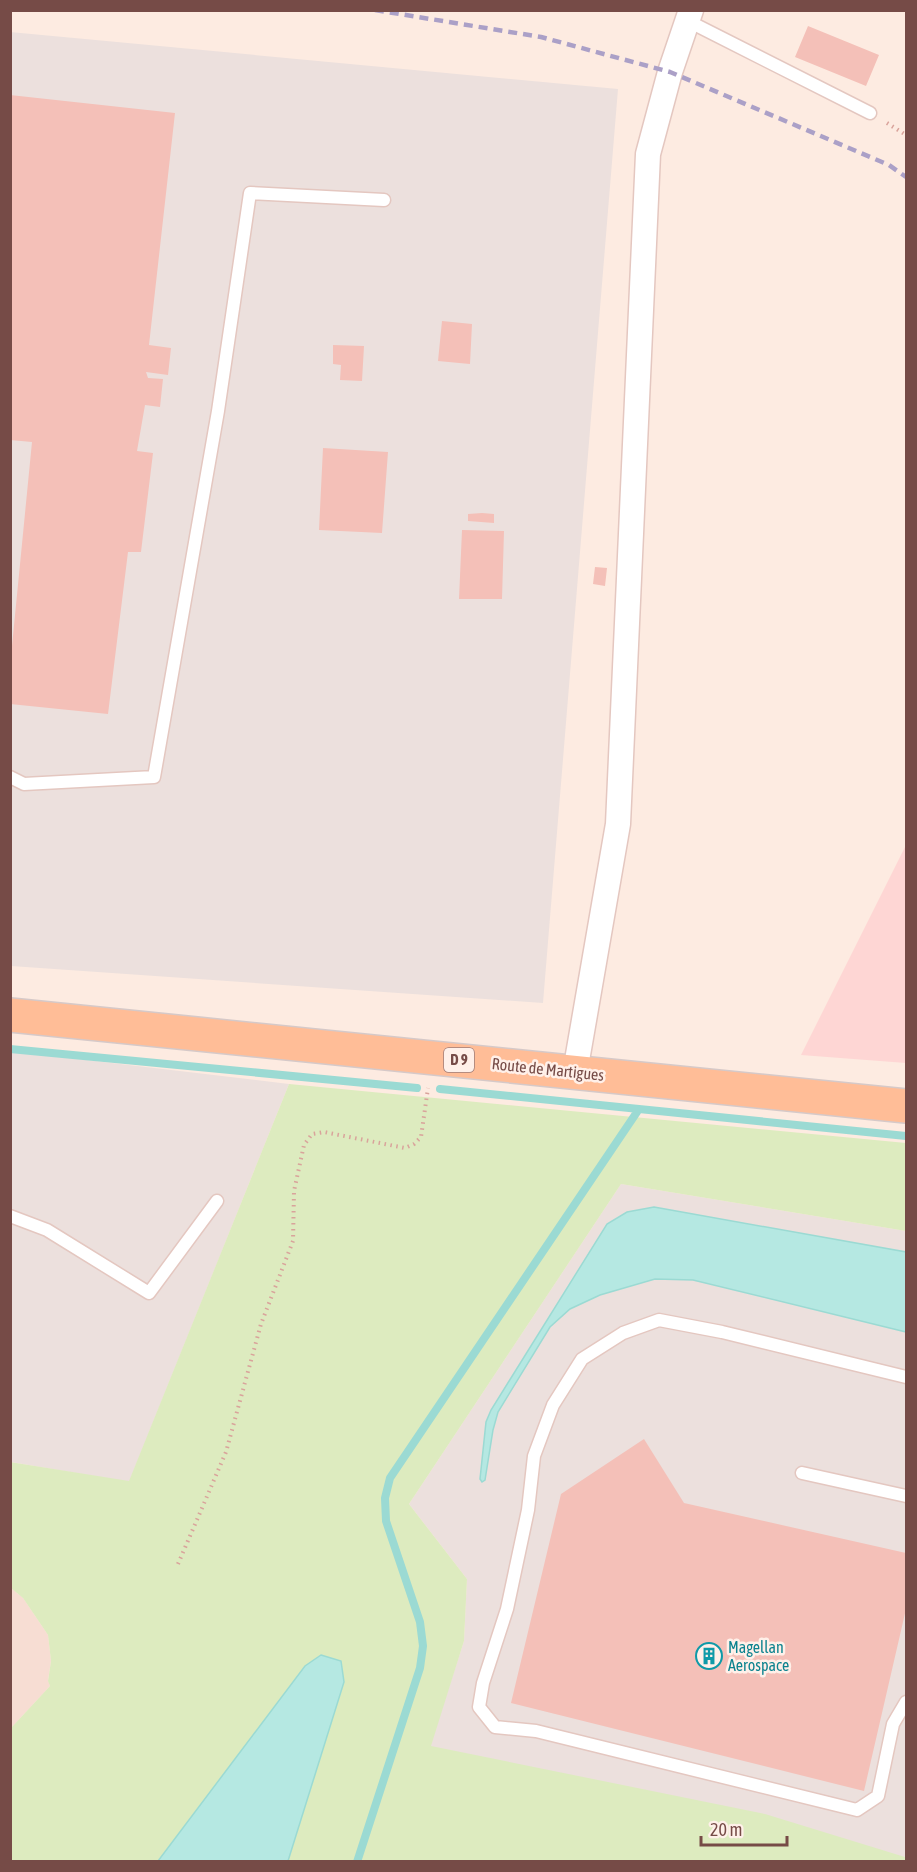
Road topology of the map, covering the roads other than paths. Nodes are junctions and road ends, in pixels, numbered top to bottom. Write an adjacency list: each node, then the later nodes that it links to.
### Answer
1 (689, 16): 2 (lane); 6 (street)
2 (870, 113)
3 (384, 200): 4 (lane)
4 (10, 777)
5 (10, 1015): 6 (main road, Route de Martigues / D 9)
6 (575, 1072): 7 (main road, Route de Martigues / D 9)
7 (906, 1106)
8 (217, 1201): 9 (lane)
9 (10, 1216)
10 (906, 1377): 13 (lane)
11 (802, 1473): 12 (lane)
12 (906, 1496)
13 (906, 1702)

